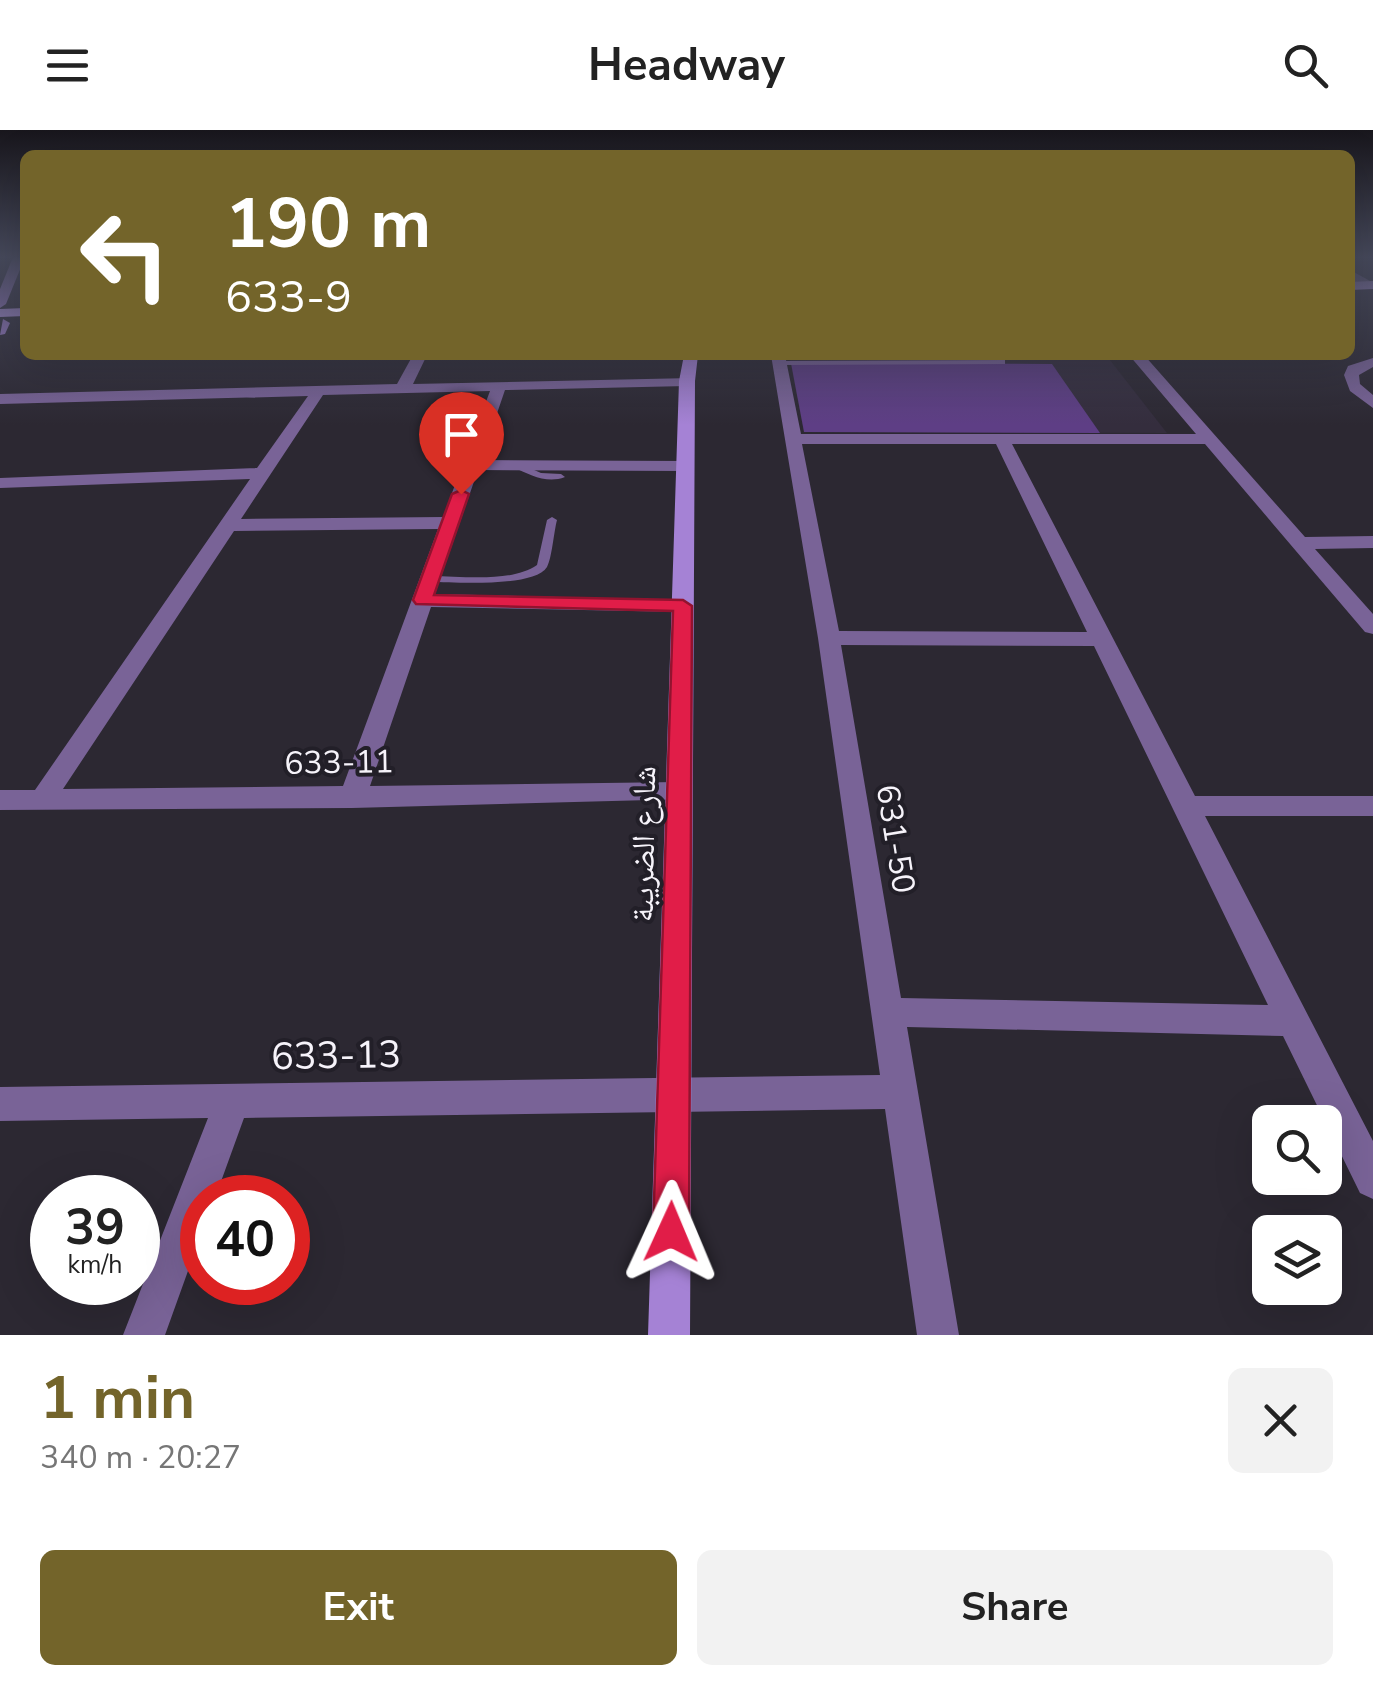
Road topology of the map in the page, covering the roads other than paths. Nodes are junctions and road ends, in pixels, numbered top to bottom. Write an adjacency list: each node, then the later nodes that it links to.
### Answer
1 (418, 360): 9 (street)
2 (779, 360): 14 (street, 631-50)
3 (853, 360): 5 (lane)
4 (1140, 360): 15 (street)
5 (1002, 362)
6 (1373, 362): 12 (street)
7 (689, 368): 8 (street); 18 (street, شارع الضريبة)
8 (500, 386): 9 (street); 17 (street)
9 (404, 388): 10 (street)
10 (318, 390): 11 (street); 19 (street)
11 (0, 399)
12 (1373, 402)
13 (1001, 438): 14 (street); 15 (street); 31 (street)
14 (796, 439): 30 (street, 631-50)
15 (1209, 439): 26 (street)
16 (516, 465): 17 (street); 18 (street); 20 (lane)
17 (471, 466): 23 (street)
18 (686, 466): 28 (street, شارع الضريبة)
19 (263, 473): 21 (street); 24 (street)
20 (561, 477)
21 (0, 483)
22 (552, 520): 27 (lane)
23 (450, 523): 24 (street); 27 (street)
24 (228, 525): 35 (street)
25 (1373, 542): 26 (street)
26 (1300, 543): 29 (street)
27 (427, 590): 28 (street); 33 (street)
28 (683, 606): 32 (street, شارع الضريبة)
29 (1373, 627)
30 (829, 638): 31 (street); 38 (street, 631-50)
31 (1101, 639): 36 (street)
32 (679, 792): 33 (street, 633-11); 41 (street, شارع الضريبة)
33 (352, 798): 35 (street, 633-11)
34 (0, 800): 35 (street, 633-11)
35 (42, 800)
36 (1189, 806): 37 (street); 39 (street)
37 (1373, 806)
38 (888, 1012): 39 (street); 40 (street, 631-50)
39 (1296, 1021): 44 (street)
40 (901, 1092): 41 (street, 633-13); 47 (street, 631-50)
41 (674, 1094): 42 (street, 633-13); 46 (street, شارع الضريبة)
42 (233, 1099): 43 (street, 633-13); 45 (street)
43 (0, 1104)
44 (1373, 1180)
45 (144, 1335)
46 (670, 1335)
47 (938, 1335)

